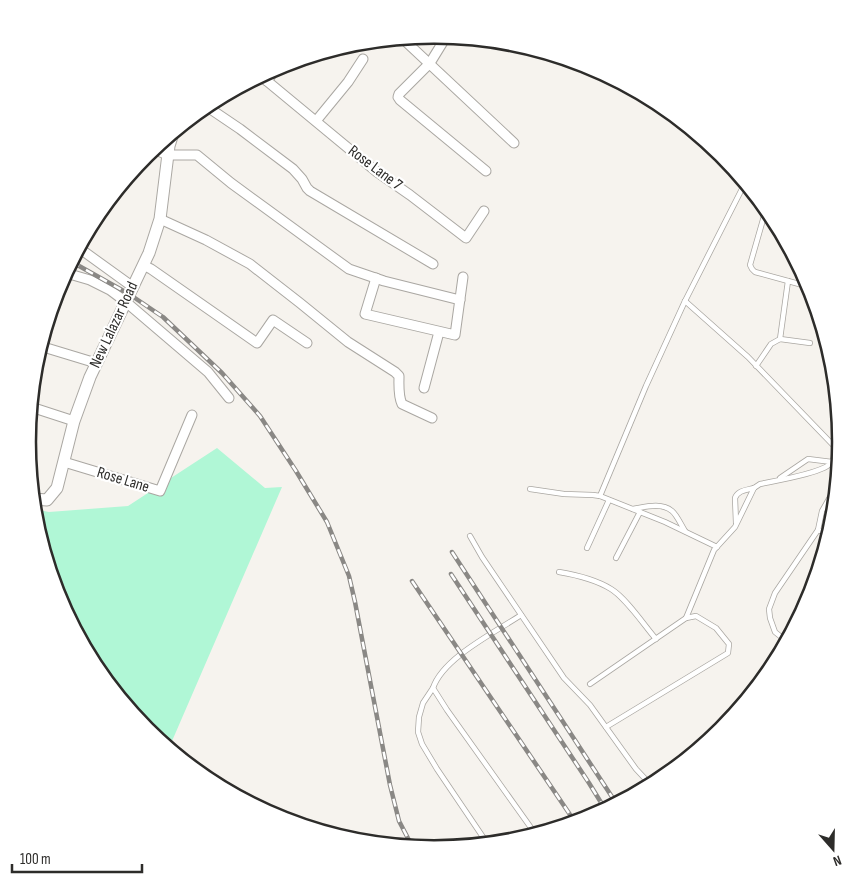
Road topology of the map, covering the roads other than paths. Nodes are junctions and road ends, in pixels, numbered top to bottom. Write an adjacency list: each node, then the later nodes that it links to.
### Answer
1 (442, 44): 4 (street)
2 (410, 45): 4 (street)
3 (363, 59): 7 (street)
4 (430, 63): 8 (street); 12 (street)
5 (268, 81): 7 (street, Rose Lane 7)
6 (213, 111): 18 (street)
7 (316, 121): 14 (street, Rose Lane 7)
8 (514, 142)
9 (169, 146): 11 (street, New Lalazar Road)
10 (162, 153): 11 (street)
11 (168, 155): 16 (street, New Lalazar Road); 22 (street)
12 (486, 171)
13 (741, 190): 27 (lane)
14 (484, 211)
15 (763, 219): 23 (lane)
16 (160, 220): 19 (street, New Lalazar Road); 40 (street)
17 (85, 252): 25 (street)
18 (433, 264)
19 (143, 265): 25 (street, New Lalazar Road); 31 (street)
20 (73, 275): 28 (street)
21 (463, 277): 26 (street)
22 (376, 278): 26 (street); 29 (street)
23 (788, 281): 24 (lane); 30 (lane)
24 (798, 283)
25 (133, 287): 28 (street, New Lalazar Road)
26 (460, 300): 29 (street)
27 (685, 301): 35 (lane); 48 (lane)
28 (126, 302): 34 (street, New Lalazar Road); 37 (street)
29 (439, 332): 36 (street)
30 (780, 338): 32 (lane); 35 (lane)
31 (308, 343)
32 (810, 344)
33 (48, 348): 34 (street)
34 (96, 363): 41 (street, New Lalazar Road)
35 (756, 366): 42 (lane)
36 (424, 388)
37 (229, 398)
38 (38, 409): 41 (street)
39 (192, 415): 43 (street, Rose Lane)
40 (432, 418)
41 (74, 421): 43 (street, New Lalazar Road)
42 (832, 444)
43 (64, 462): 49 (street, New Lalazar Road)
44 (832, 462): 45 (lane); 45 (lane)
45 (776, 480): 46 (lane)
46 (754, 488): 54 (lane); 54 (lane)
47 (530, 489): 48 (lane)
48 (600, 496): 50 (lane)
49 (41, 500)
50 (609, 500): 52 (lane); 60 (lane)
51 (826, 504): 55 (lane)
52 (632, 509): 53 (lane); 56 (lane)
53 (640, 512): 56 (lane); 61 (lane)
54 (736, 525): 59 (lane)
55 (818, 530): 57 (lane); 65 (lane)
56 (686, 532): 59 (lane)
57 (821, 532)
58 (470, 536): 63 (lane)
59 (716, 547): 64 (lane)
60 (587, 548)
61 (616, 558)
62 (559, 572): 66 (lane)
63 (521, 615): 68 (lane); 69 (lane)
64 (686, 618): 66 (lane); 69 (lane)
65 (781, 636)
66 (656, 639): 67 (lane)
67 (590, 684)
68 (434, 688): 71 (lane); 72 (lane)
69 (606, 727): 70 (lane)
70 (645, 779)
71 (531, 827)
72 (482, 836)

